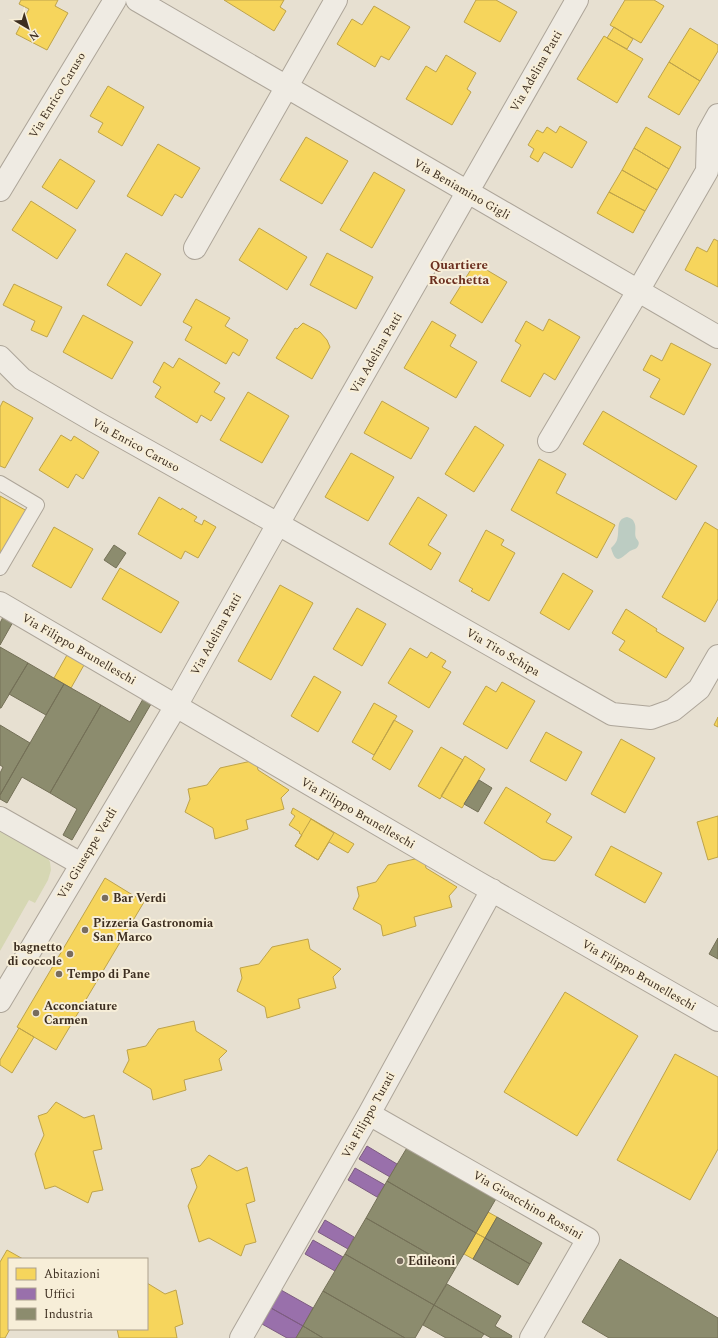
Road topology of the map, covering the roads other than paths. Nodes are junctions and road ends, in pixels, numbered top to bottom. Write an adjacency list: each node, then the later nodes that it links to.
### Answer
1 (115, 0): 7 (street, Via Enrico Caruso)
2 (137, 0): 5 (street, Via Beniamino Gigli)
3 (336, 0): 5 (street)
4 (577, 0): 8 (street, Via Adelina Patti)
5 (286, 87): 8 (street, Via Beniamino Gigli); 9 (street)
6 (718, 115): 10 (street)
7 (0, 190)
8 (468, 192): 10 (street, Via Beniamino Gigli); 15 (street, Via Adelina Patti)
9 (196, 248)
10 (638, 291): 11 (street, Via Beniamino Gigli); 13 (street)
11 (718, 338)
12 (0, 357): 15 (street, Via Enrico Caruso)
13 (549, 441)
14 (0, 483): 16 (lane)
15 (278, 524): 18 (street, Via Tito Schipa); 19 (street, Via Adelina Patti)
16 (0, 568)
17 (0, 603): 19 (street, Via Filippo Brunelleschi)
18 (718, 656)
19 (176, 706): 21 (street, Via Giuseppe Verdi); 22 (street, Via Filippo Brunelleschi)
20 (0, 818): 21 (street)
21 (81, 864): 23 (street, Via Giuseppe Verdi)
22 (492, 890): 24 (street, Via Filippo Brunelleschi); 25 (street, Via Filippo Turati)
23 (0, 1001)
24 (718, 1020)
25 (369, 1114): 26 (street, Via Filippo Turati); 27 (street, Via Gioacchino Rossini)
26 (241, 1338)
27 (531, 1338)

